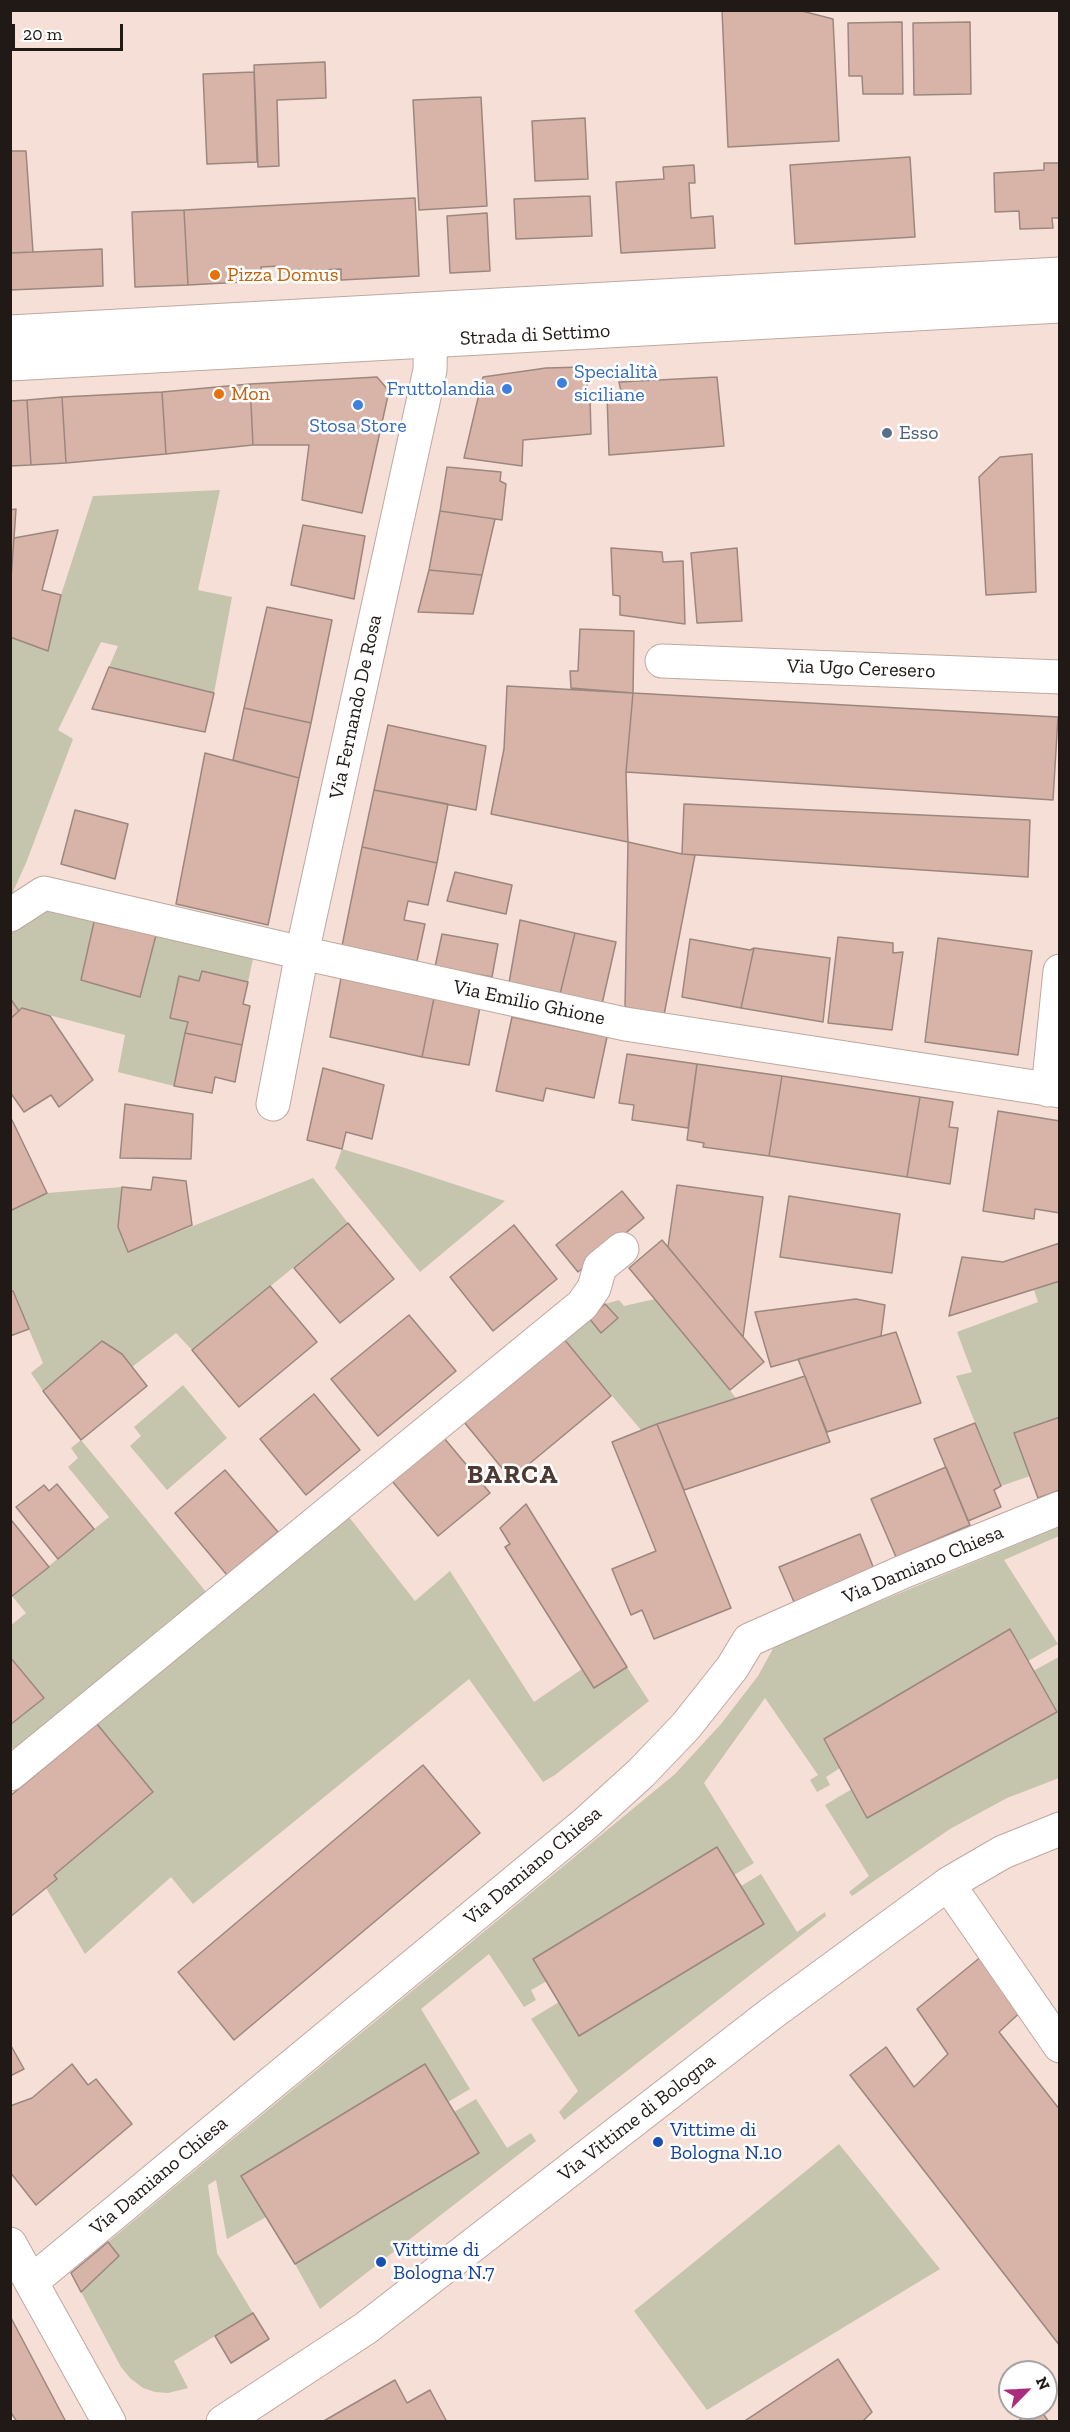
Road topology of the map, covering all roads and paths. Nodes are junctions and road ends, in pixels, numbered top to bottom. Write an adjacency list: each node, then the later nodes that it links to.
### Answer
1 (1059, 274): 3 (street, Strada di Settimo)
2 (1059, 306): 5 (street, Strada di Settimo)
3 (431, 309): 4 (street, Strada di Settimo); 5 (street, Via Fernando De Rosa)
4 (10, 332)
5 (432, 341): 6 (street, Strada di Settimo); 10 (street, Via Fernando De Rosa)
6 (10, 364)
7 (662, 661): 8 (street, Via Ugo Ceresero)
8 (1059, 678)
9 (10, 915): 10 (street, Via Emilio Ghione)
10 (302, 953): 12 (street, Via Emilio Ghione); 13 (street, Via Fernando De Rosa)
11 (1059, 971): 12 (street)
12 (1054, 1090)
13 (273, 1104)
14 (622, 1250): 16 (street)
15 (1059, 1508): 21 (street, Via Damiano Chiesa)
16 (10, 1774)
17 (1059, 1829): 18 (street, Via Vittime di Bologna)
18 (948, 1884): 19 (street); 23 (street, Via Vittime di Bologna)
19 (1059, 2046)
20 (10, 2244): 21 (street)
21 (31, 2282): 22 (street)
22 (109, 2421)
23 (222, 2421)

